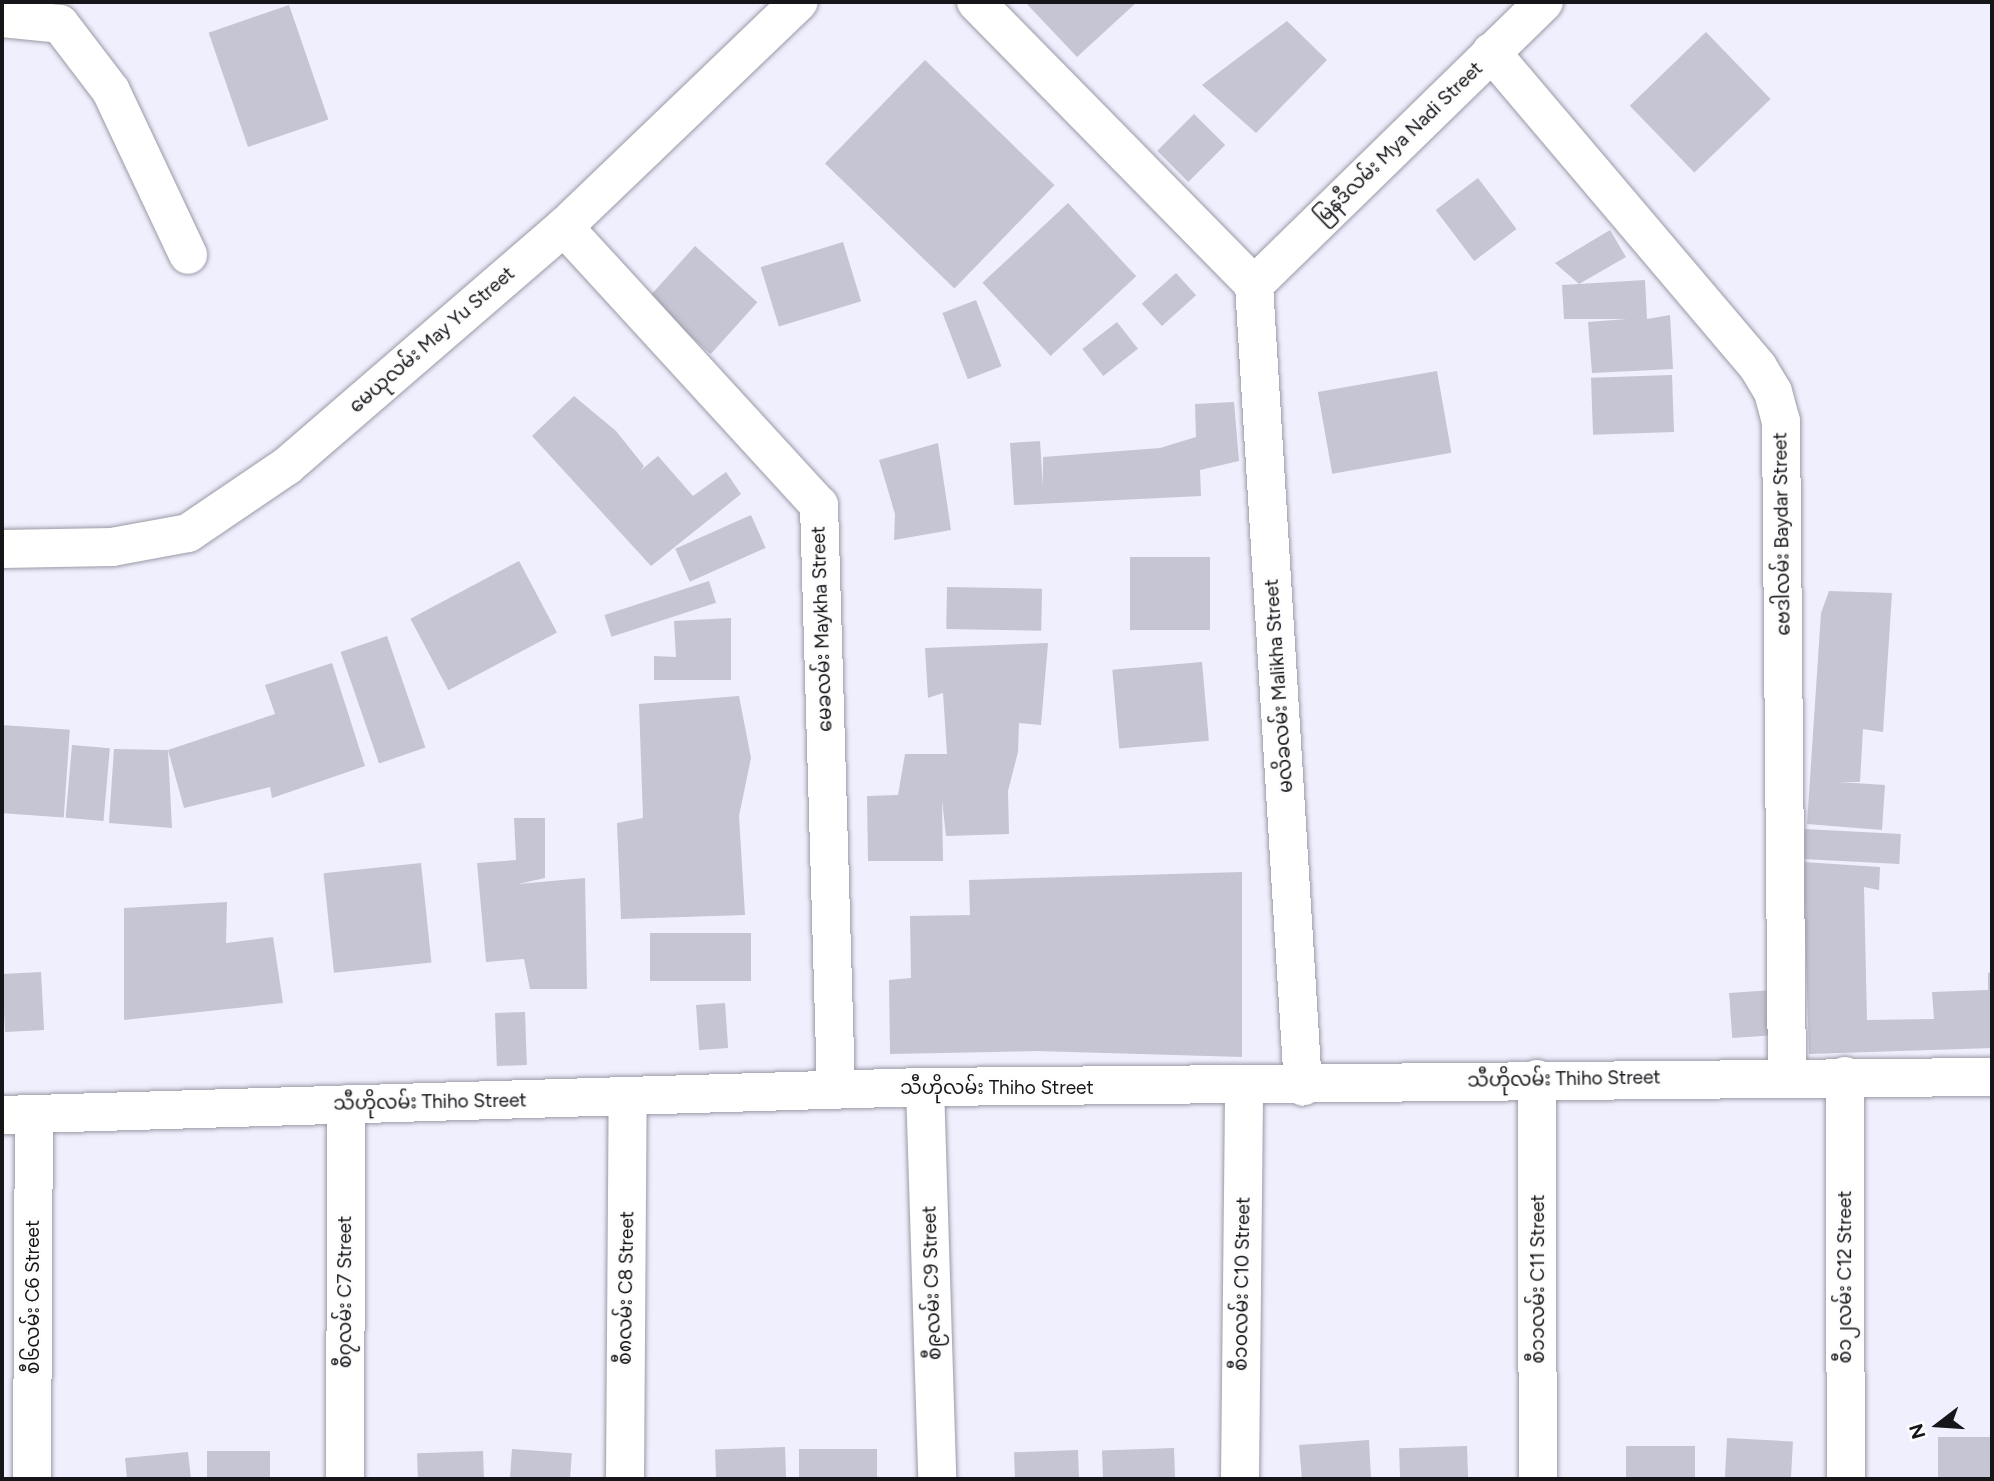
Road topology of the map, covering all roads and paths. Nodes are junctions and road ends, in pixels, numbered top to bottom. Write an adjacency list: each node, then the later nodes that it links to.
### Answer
1 (799, 2): 6 (street, မေယုလမ်း May Yu Street)
2 (976, 2): 8 (street)
3 (1544, 2): 5 (street, မြနဒီလမ်း Mya Nadi Street)
4 (2, 18): 7 (street)
5 (1491, 52): 8 (street, မြနဒီလမ်း Mya Nadi Street); 10 (street, ဗေဒါလမ်း Baydar Street)
6 (564, 227): 9 (street, မေယုလမ်း May Yu Street); 17 (street, မေခလမ်း Maykha Street)
7 (188, 255)
8 (1254, 285): 15 (street, မလိခလမ်း Malikha Street)
9 (2, 549)
10 (1787, 1076): 11 (street, သီဟိုလမ်း Thiho Street); 13 (street, သီဟိုလမ်း Thiho Street)
11 (1845, 1076): 12 (street, သီဟိုလမ်း Thiho Street); 27 (street, စီ၁၂လမ်း C12 Street)
12 (1992, 1077)
13 (1537, 1079): 15 (street, သီဟိုလမ်း Thiho Street); 26 (street, စီ၁၁လမ်း C11 Street)
14 (925, 1087): 16 (street, သီဟိုလမ်း Thiho Street); 17 (street, သီဟိုလမ်း Thiho Street); 24 (street, စီ၉လမ်း C9 Street)
15 (1303, 1087): 16 (street, သီဟိုလမ်း Thiho Street)
16 (1244, 1088): 25 (street, စီ၁၀လမ်း C10 Street)
17 (836, 1089): 18 (street, သီဟိုလမ်း Thiho Street)
18 (628, 1097): 19 (street, သီဟိုလမ်း Thiho Street); 23 (street, စီ၈လမ်း C8 Street)
19 (346, 1104): 20 (street, သီဟိုလမ်း Thiho Street); 22 (street, စီ၇လမ်း C7 Street)
20 (18, 1115): 21 (street, စီ၆လမ်း C6 Street)
21 (32, 1479)
22 (345, 1479)
23 (625, 1479)
24 (937, 1479)
25 (1240, 1479)
26 (1538, 1479)
27 (1846, 1479)

